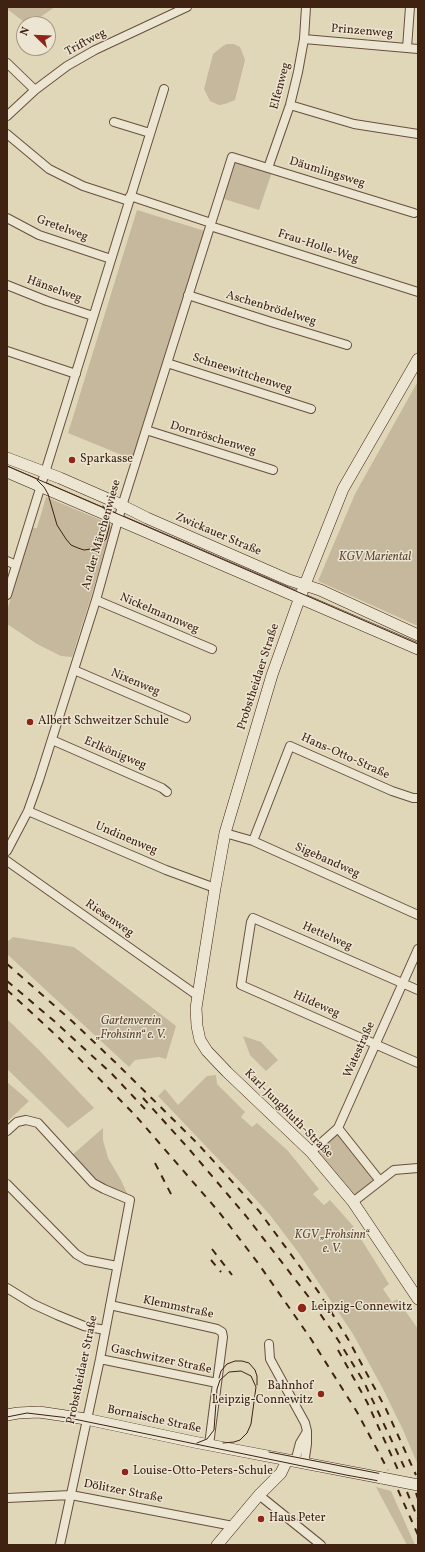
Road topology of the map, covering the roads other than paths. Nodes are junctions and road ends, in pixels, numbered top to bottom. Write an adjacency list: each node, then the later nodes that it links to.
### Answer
1 (186, 7): 9 (street, Triftweg)
2 (306, 7): 4 (street, Elfenweg)
3 (410, 7): 5 (street)
4 (304, 39): 5 (street, Prinzenweg); 10 (street, Elfenweg)
5 (407, 48): 6 (street, Prinzenweg)
6 (418, 49)
7 (7, 63): 9 (street)
8 (164, 89): 13 (street)
9 (35, 90): 11 (street, Triftweg)
10 (290, 105): 15 (street); 17 (street, Elfenweg)
11 (7, 116)
12 (114, 122): 13 (street)
13 (150, 133): 18 (street)
14 (7, 134): 18 (street)
15 (418, 134)
16 (232, 157): 17 (street, Däumlingsweg); 21 (street, An der Märchenwiese)
17 (268, 168): 19 (street, Däumlingsweg)
18 (130, 198): 21 (street); 22 (street)
19 (414, 213)
20 (7, 218): 22 (street, Gretelweg)
21 (211, 224): 24 (street, Frau-Holle-Weg); 25 (street, An der Märchenwiese)
22 (111, 259): 26 (street)
23 (7, 285): 26 (street, Hänselweg)
24 (418, 292)
25 (188, 295): 27 (street, Aschenbrödelweg); 30 (street, An der Märchenwiese)
26 (93, 316): 31 (street)
27 (347, 345)
28 (7, 352): 31 (street)
29 (418, 359): 43 (main road, Probstheidaer Straße)
30 (167, 363): 32 (street, Schneewittchenweg); 33 (street, An der Märchenwiese)
31 (76, 374): 37 (street)
32 (311, 409)
33 (146, 430): 35 (street, Dornröschenweg); 39 (street, An der Märchenwiese)
34 (7, 458): 37 (main road, Zwickauer Straße)
35 (273, 470)
36 (7, 472): 38 (main road, Zwickauer Straße)
37 (45, 472): 38 (street); 39 (main road, Zwickauer Straße)
38 (41, 487): 40 (main road, Zwickauer Straße); 42 (street)
39 (122, 506): 40 (street, An der Märchenwiese); 43 (main road, Zwickauer Straße)
40 (118, 519): 45 (main road, Zwickauer Straße); 46 (street, An der Märchenwiese)
41 (7, 561): 42 (street)
42 (16, 565): 44 (street)
43 (305, 584): 45 (main road, Probstheidaer Straße); 47 (main road, Zwickauer Straße)
44 (7, 595)
45 (300, 597): 48 (main road, Zwickauer Straße); 56 (main road, Probstheidaer Straße)
46 (96, 600): 49 (street, Nickelmannweg); 50 (street, An der Märchenwiese)
47 (418, 635)
48 (418, 648)
49 (212, 650)
50 (74, 670): 51 (street, Nixenweg); 52 (street, An der Märchenwiese)
51 (186, 718)
52 (52, 740): 53 (street, Erlkönigweg); 55 (street, An der Märchenwiese)
53 (166, 792)
54 (418, 798): 57 (street, Hans-Otto-Straße)
55 (28, 811): 58 (street, An der Märchenwiese); 60 (street, Undinenweg)
56 (225, 833): 57 (street, Sigebandweg); 60 (main road, Probstheidaer Straße)
57 (253, 841): 61 (street, Sigebandweg)
58 (7, 851)
59 (7, 861): 66 (street, Riesenweg)
60 (215, 888): 66 (main road, Probstheidaer Straße)
61 (418, 915)
62 (246, 945): 64 (street, Hettelweg); 68 (street, Hildeweg)
63 (418, 949): 64 (street, Watestraße)
64 (403, 984): 65 (street, Hettelweg); 68 (street, Watestraße)
65 (418, 990)
66 (198, 996): 67 (main road, Probstheidaer Straße)
67 (196, 1026): 72 (main road, Karl-Jungbluth-Straße)
68 (376, 1045): 69 (street, Hildeweg); 70 (street, Watestraße)
69 (418, 1064)
70 (338, 1128): 72 (street, Watestraße); 74 (street)
71 (7, 1131): 77 (street, Probstheidaer Straße)
72 (311, 1152): 76 (main road, Karl-Jungbluth-Straße)
73 (418, 1168): 74 (street)
74 (380, 1181): 76 (street)
75 (7, 1184): 77 (street)
76 (353, 1202): 79 (main road, Karl-Jungbluth-Straße)
77 (117, 1266): 80 (street, Probstheidaer Straße)
78 (7, 1288): 81 (street)
79 (418, 1299)
80 (110, 1305): 81 (street, Probstheidaer Straße); 84 (street, Klemmstraße)
81 (105, 1330): 83 (street, Probstheidaer Straße)
82 (268, 1344): 88 (street)
83 (100, 1359): 84 (street, Gaschwitzer Straße); 86 (street, Probstheidaer Straße)
84 (217, 1383): 87 (street, Klemmstraße)
85 (7, 1415): 86 (main road, Bornaische Straße)
86 (86, 1419): 87 (main road, Bornaische Straße); 90 (street, Probstheidaer Straße)
87 (209, 1445): 88 (main road, Bornaische Straße)
88 (291, 1461): 89 (main road, Bornaische Straße, bridge); 91 (main road)
89 (418, 1485)
90 (71, 1494): 92 (street, Dölitzer Straße); 93 (street, Dölitzer Straße); 94 (street, Probstheidaer Straße)
91 (259, 1495): 93 (main road); 96 (street)
92 (7, 1498)
93 (233, 1526): 95 (main road)
94 (60, 1545)
95 (217, 1545)
96 (321, 1545)

